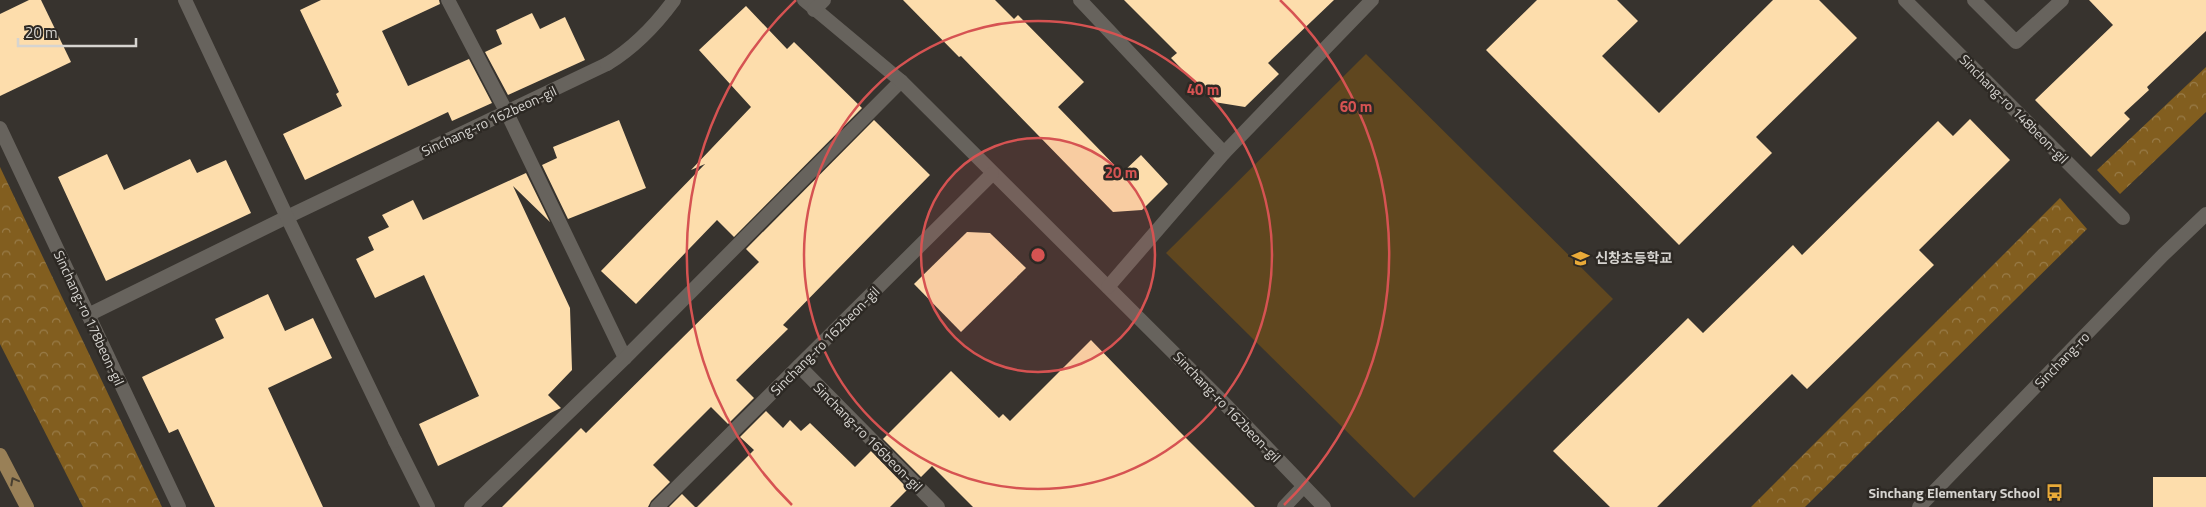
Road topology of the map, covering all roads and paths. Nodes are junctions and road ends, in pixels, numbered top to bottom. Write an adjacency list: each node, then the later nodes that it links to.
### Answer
1 (185, 0): 16 (street)
2 (448, 0): 11 (street)
3 (674, 0): 11 (street, Sinchang-ro 162beon-gil)
4 (1080, 0): 13 (street)
5 (1372, 0): 13 (street)
6 (1905, 0): 17 (street, Sinchang-ro 148beon-gil)
7 (1974, 0): 8 (street)
8 (2062, 0)
9 (814, 3): 10 (street, Sinchang-ro 162beon-gil)
10 (901, 81): 14 (street, Sinchang-ro 162beon-gil); 20 (street)
11 (507, 113): 16 (street, Sinchang-ro 162beon-gil); 20 (street)
12 (0, 128): 19 (street, Sinchang-ro 178beon-gil)
13 (1224, 153): 18 (street)
14 (992, 174): 18 (street, Sinchang-ro 162beon-gil); 21 (street, Sinchang-ro 162beon-gil)
15 (2206, 214): 32 (street, Sinchang-ro)
16 (286, 217): 19 (street, Sinchang-ro 162beon-gil); 26 (street)
17 (2123, 218)
18 (1108, 287): 23 (street, Sinchang-ro 162beon-gil)
19 (88, 315): 25 (street, Sinchang-ro 178beon-gil)
20 (624, 358): 27 (street)
21 (799, 366): 28 (street, Sinchang-ro 162beon-gil); 29 (street, Sinchang-ro 166beon-gil)
22 (0, 455): 24 (main road, one-way to 22)
23 (1303, 487): 30 (street); 31 (street, Sinchang-ro 162beon-gil)
24 (27, 507)
25 (178, 507)
26 (428, 507)
27 (471, 507)
28 (657, 507)
29 (938, 507)
30 (1284, 507)
31 (1324, 507)
32 (1919, 507)

